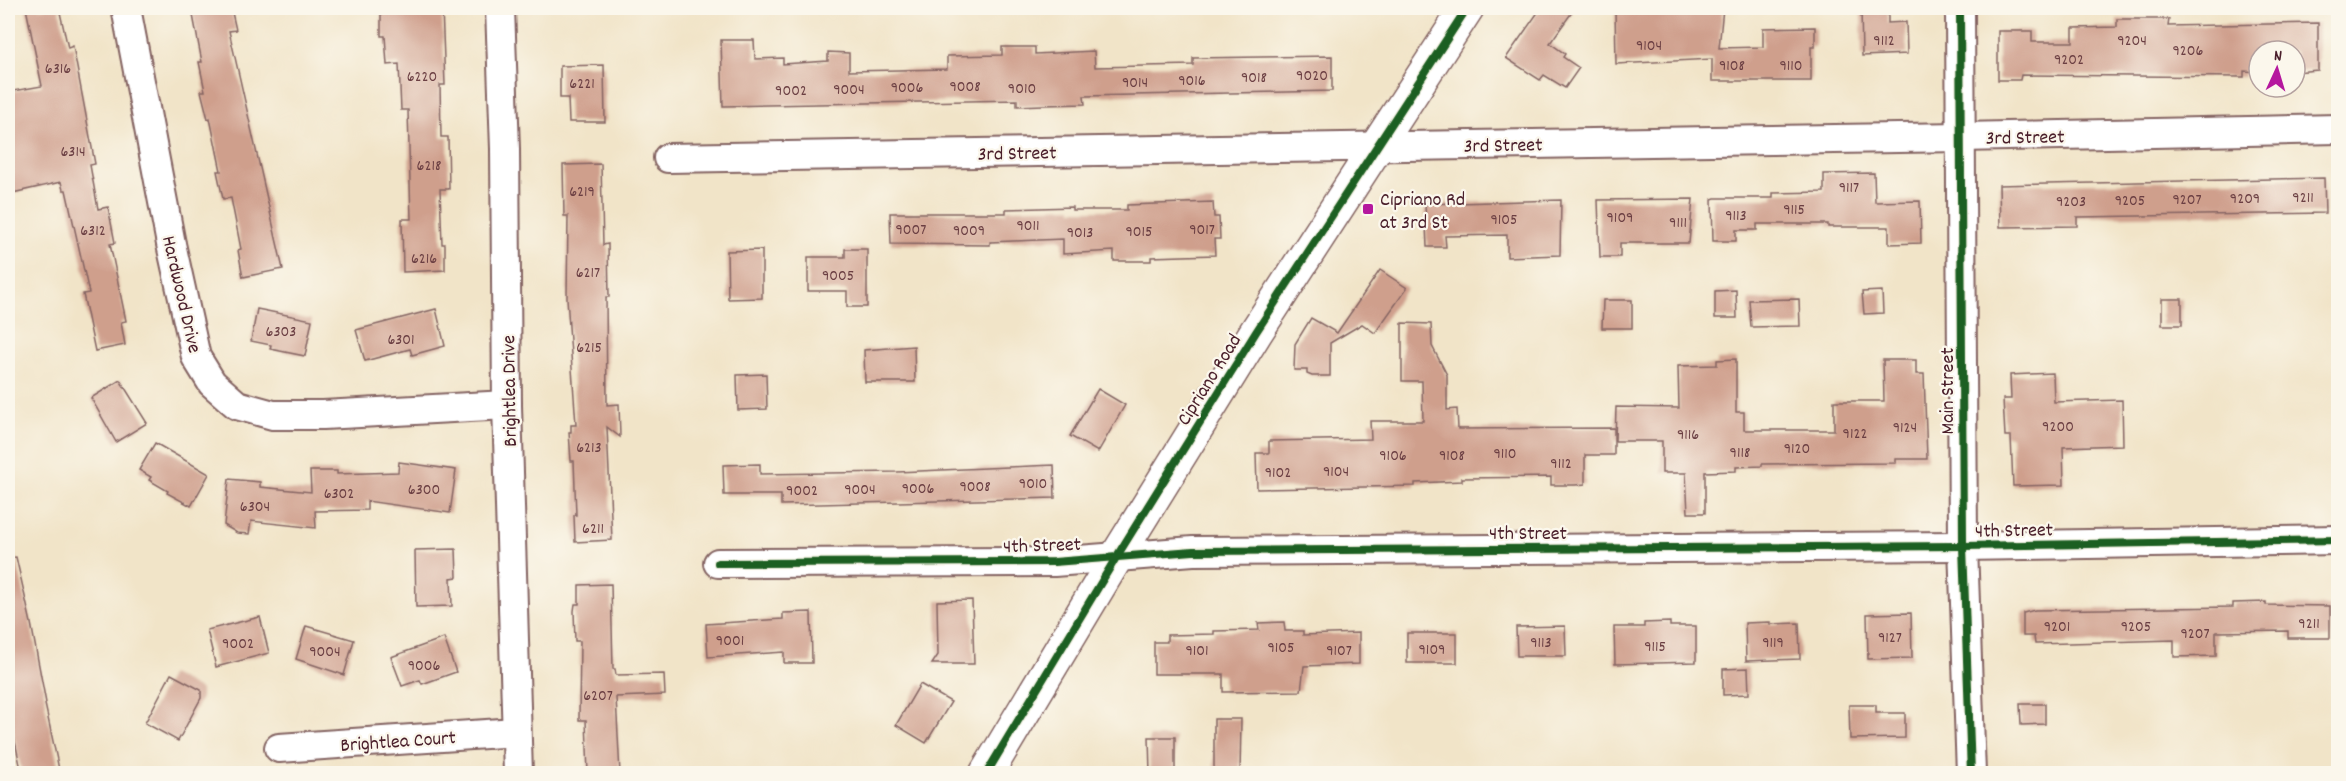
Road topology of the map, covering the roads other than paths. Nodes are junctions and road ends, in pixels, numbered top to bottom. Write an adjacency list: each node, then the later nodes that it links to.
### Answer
1 (126, 8): 9 (street, Hardwood Drive)
2 (500, 8): 9 (street, Brightlea Drive)
3 (1467, 8): 7 (street, Cipriano Road)
4 (1960, 8): 6 (street, Main Street)
5 (2338, 129): 6 (street, 3rd Street)
6 (1962, 137): 7 (street, 3rd Street); 11 (street, Main Street)
7 (1376, 146): 8 (street, 3rd Street); 12 (street, Cipriano Road)
8 (668, 158)
9 (507, 405): 14 (street, Brightlea Drive)
10 (2338, 540): 11 (street, 4th Street)
11 (1963, 546): 12 (street, 4th Street); 18 (street, Main Street)
12 (1117, 556): 13 (street, 4th Street); 17 (street, Cipriano Road)
13 (718, 563)
14 (516, 732): 15 (street, Brightlea Court); 16 (street, Brightlea Drive)
15 (279, 748)
16 (518, 774)
17 (986, 774)
18 (1971, 774)

